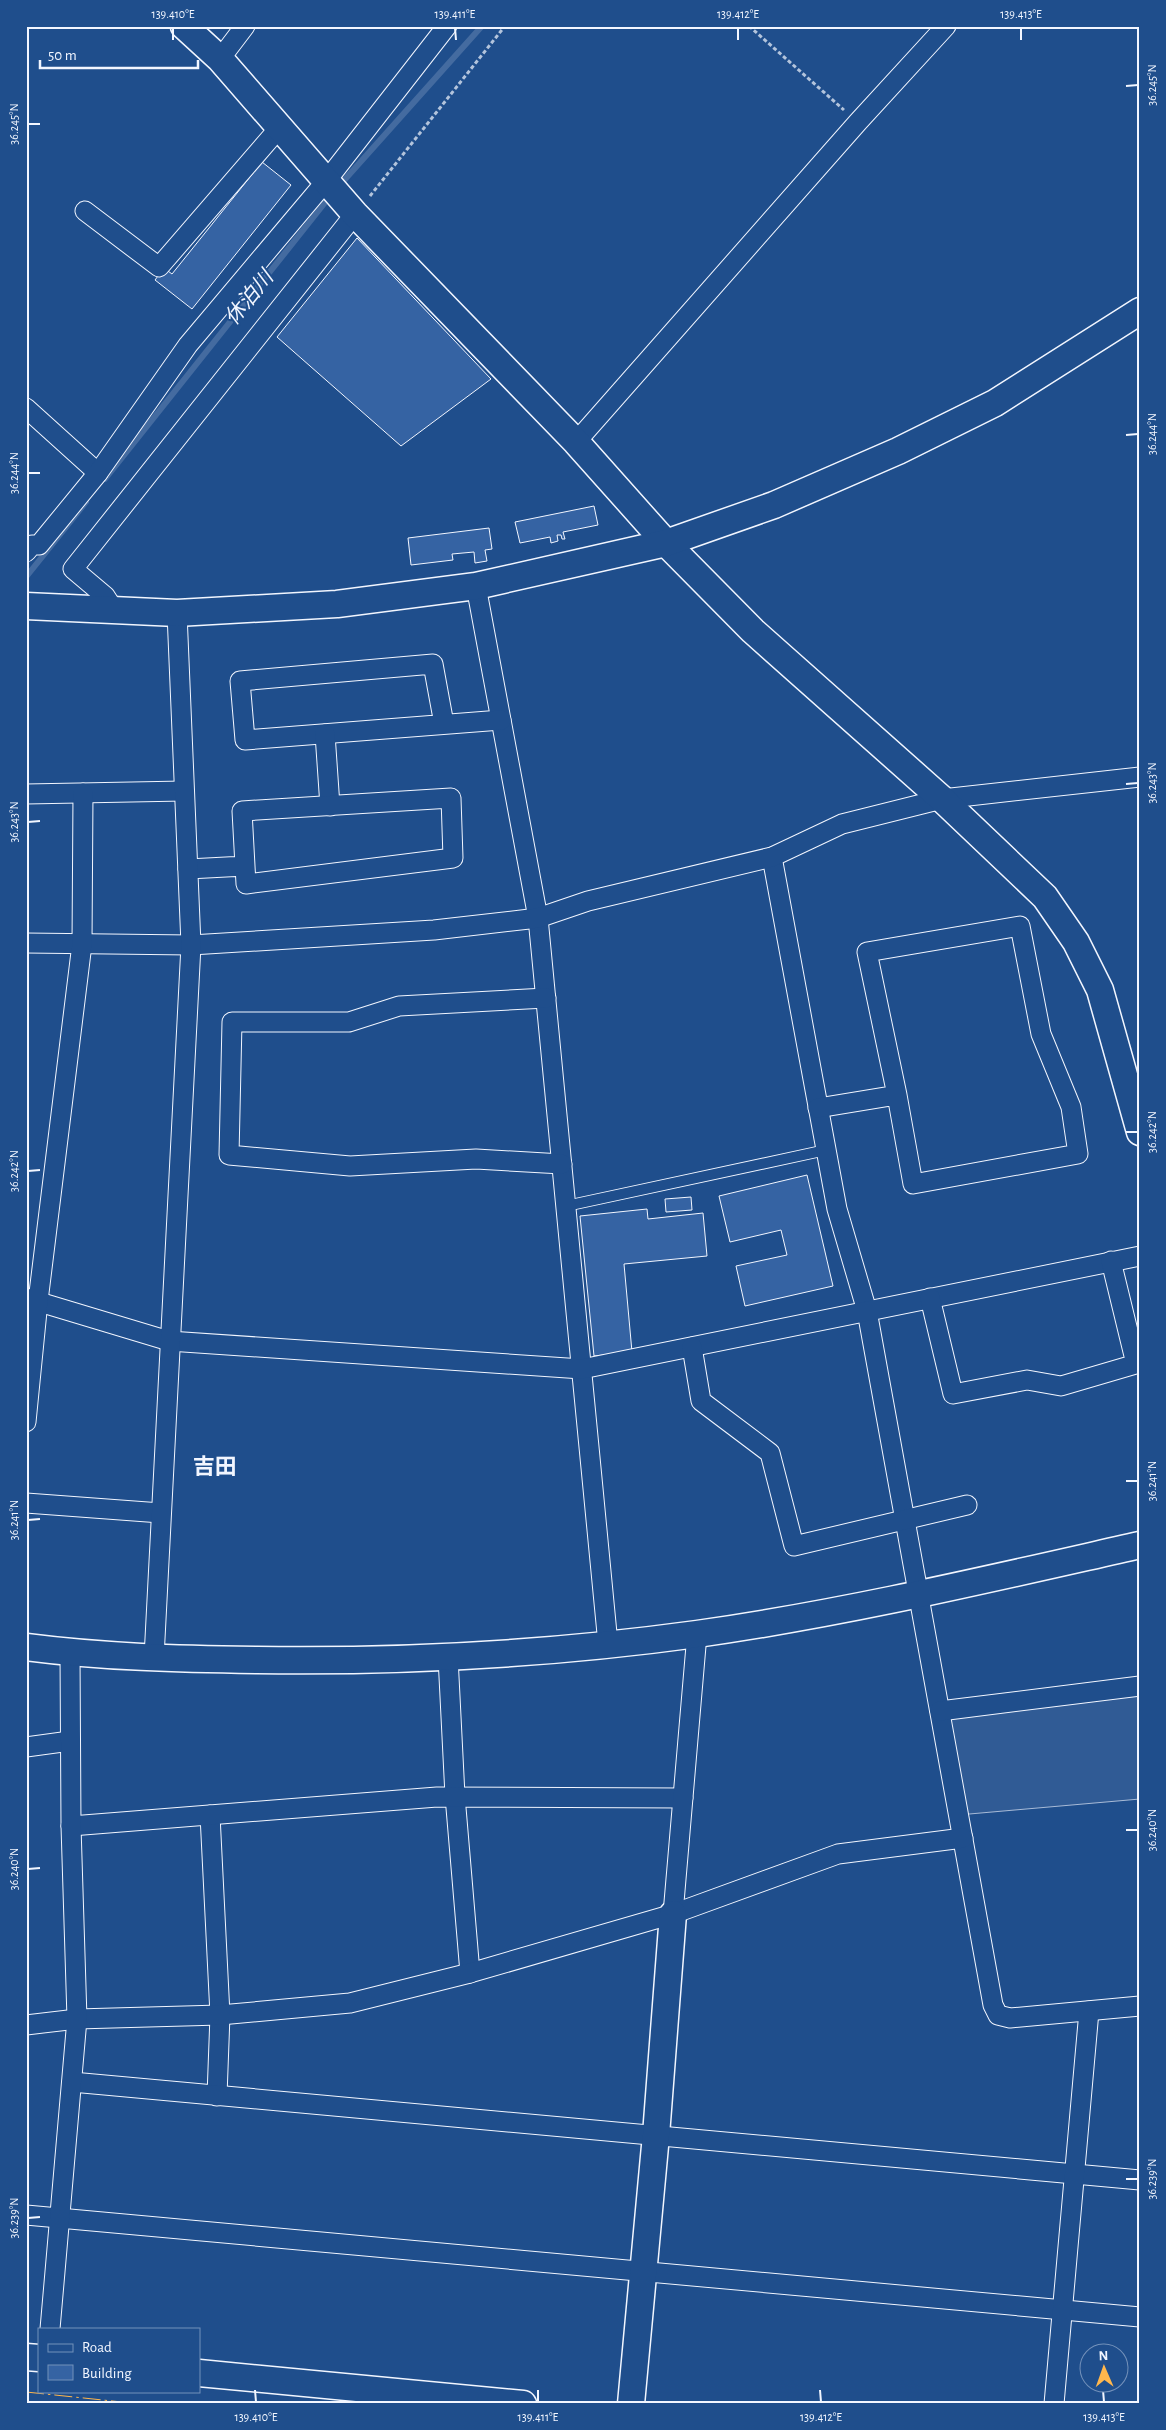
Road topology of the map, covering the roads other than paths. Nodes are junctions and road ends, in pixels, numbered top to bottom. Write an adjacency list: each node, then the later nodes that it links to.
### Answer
1 (184, 26): 5 (street)
2 (246, 26): 5 (street)
3 (447, 26): 7 (street)
4 (946, 26): 12 (street)
5 (220, 59): 6 (street)
6 (280, 127): 7 (street); 9 (street)
7 (327, 180): 8 (street); 13 (street)
8 (350, 207): 12 (street); 18 (street)
9 (85, 211)
10 (1140, 311): 14 (street)
11 (26, 408): 13 (street)
12 (576, 442): 14 (street)
13 (98, 473): 15 (street)
14 (666, 543): 16 (street); 27 (street)
15 (26, 552)
16 (476, 586): 19 (street); 20 (street)
17 (29, 610): 18 (street)
18 (114, 610): 19 (street)
19 (177, 613): 24 (street)
20 (501, 720): 21 (street); 32 (street)
21 (444, 724): 22 (street); 22 (street)
22 (325, 734): 28 (street)
23 (1140, 778): 27 (street)
24 (184, 791): 25 (street); 31 (street)
25 (83, 793): 26 (street); 34 (street)
26 (26, 794)
27 (942, 799): 29 (street); 37 (street)
28 (330, 806): 30 (street); 30 (street)
29 (772, 857): 32 (street); 39 (street)
30 (245, 866): 31 (street)
31 (188, 869): 35 (street)
32 (538, 918): 35 (street); 36 (street)
33 (26, 943): 34 (street)
34 (82, 944): 35 (street); 47 (street)
35 (190, 945): 49 (street)
36 (546, 998): 42 (street); 42 (street)
37 (1134, 1093): 40 (street)
38 (897, 1095): 38 (street); 39 (street)
39 (818, 1108): 41 (street)
40 (1140, 1132)
41 (826, 1150): 43 (lane); 48 (street)
42 (562, 1164): 43 (street)
43 (566, 1206): 51 (street)
44 (1140, 1256): 45 (street)
45 (1111, 1261): 46 (street); 46 (street)
46 (930, 1298): 48 (street)
47 (32, 1299): 49 (street); 52 (street)
48 (867, 1311): 50 (street); 56 (street)
49 (169, 1341): 51 (street); 55 (street)
50 (692, 1346): 51 (street); 56 (street)
51 (582, 1368): 60 (street)
52 (26, 1422)
53 (26, 1503): 55 (street)
54 (967, 1506): 56 (street)
55 (161, 1513): 64 (street)
56 (905, 1521): 58 (street)
57 (1140, 1545): 58 (street)
58 (918, 1594): 59 (street); 66 (street)
59 (697, 1634): 60 (street); 70 (street)
60 (608, 1644): 63 (street)
61 (26, 1646): 62 (street)
62 (70, 1653): 64 (street); 67 (street)
63 (448, 1657): 64 (street); 69 (street)
64 (154, 1658)
65 (1140, 1686): 66 (street)
66 (940, 1711): 73 (street)
67 (70, 1741): 68 (street); 72 (street)
68 (26, 1747)
69 (455, 1796): 70 (street); 71 (street); 75 (street)
70 (683, 1798): 74 (street)
71 (210, 1815): 72 (street); 78 (street)
72 (71, 1826): 79 (street)
73 (963, 1838): 74 (street); 77 (street)
74 (673, 1914): 75 (street); 83 (street)
75 (470, 1973): 78 (street)
76 (1140, 2006): 77 (street)
77 (1089, 2011): 84 (street)
78 (220, 2015): 79 (street); 82 (street)
79 (77, 2019): 80 (street); 81 (street)
80 (26, 2025)
81 (72, 2082): 82 (street); 87 (street)
82 (216, 2096): 83 (street)
83 (656, 2135): 84 (street); 88 (street)
84 (1074, 2173): 85 (street); 89 (street)
85 (1140, 2180)
86 (26, 2215): 87 (street)
87 (61, 2218): 88 (street); 91 (street)
88 (642, 2272): 89 (street); 94 (street)
89 (1062, 2310): 90 (street); 95 (street)
90 (1140, 2317)
91 (50, 2328)
92 (200, 2373): 93 (street)
93 (523, 2404)
94 (630, 2404)
95 (1054, 2404)

